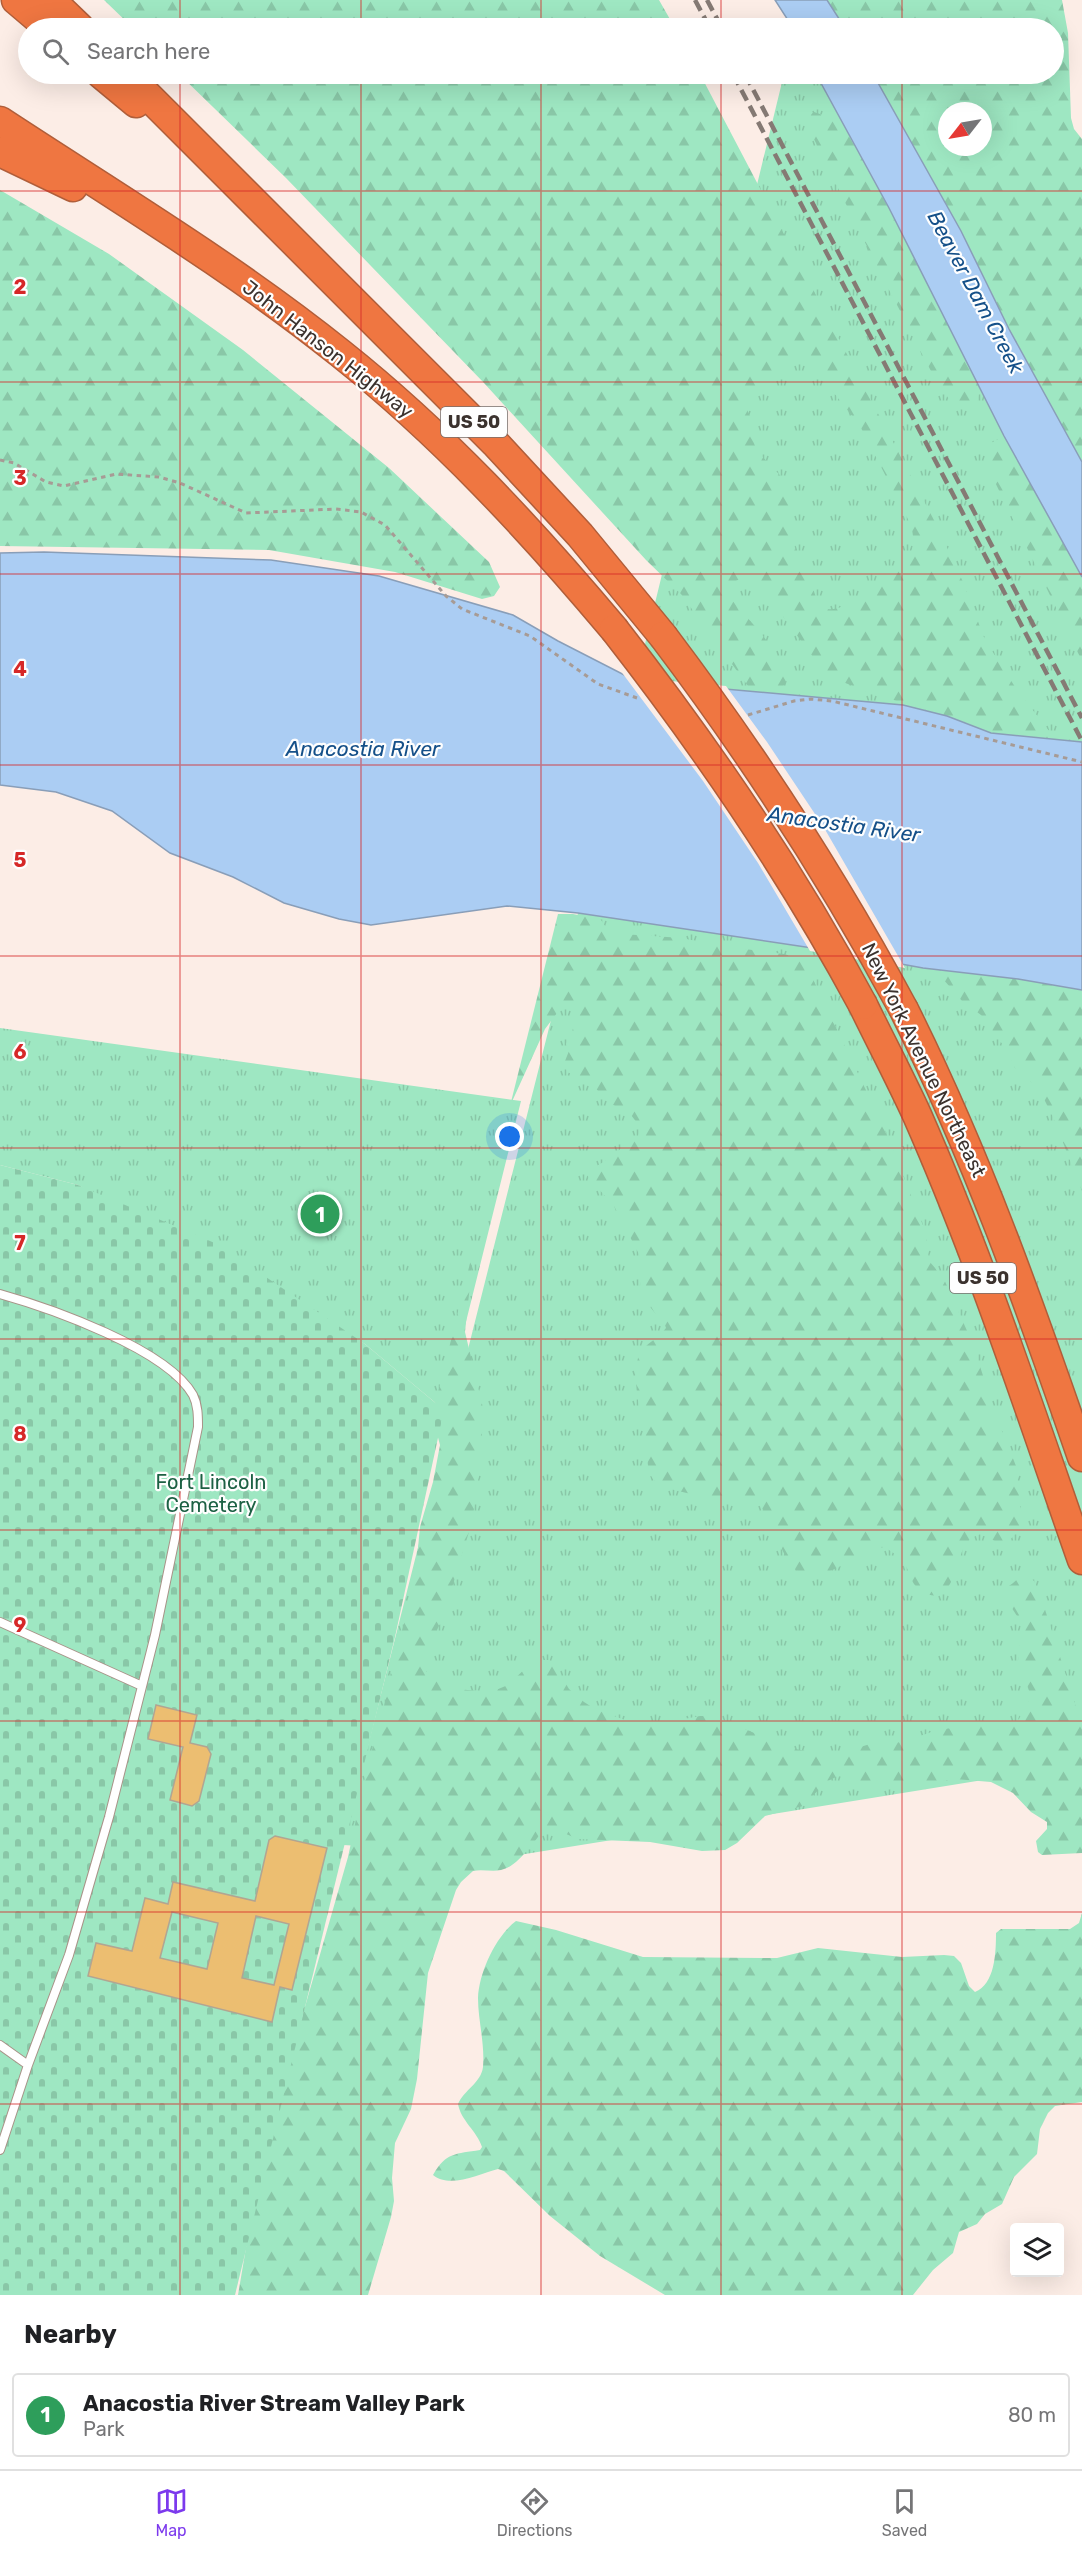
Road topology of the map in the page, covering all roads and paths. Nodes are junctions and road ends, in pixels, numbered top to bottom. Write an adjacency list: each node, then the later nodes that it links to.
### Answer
1 (16, 0): 3 (highway)
2 (51, 0): 4 (highway)
3 (37, 18)
4 (70, 18)
5 (113, 84): 9 (highway)
6 (136, 84): 9 (highway, John Hanson Highway / US 50)
7 (0, 121): 10 (highway, John Hanson Highway / US 50)
8 (0, 152): 10 (highway)
9 (271, 220): 14 (highway, John Hanson Highway / US 50)
10 (243, 281): 13 (highway, John Hanson Highway / US 50)
11 (0, 460): 12 (path)
12 (336, 509)
13 (614, 629): 17 (highway, New York Avenue Northeast / US 50, bridge)
14 (663, 636): 16 (highway, New York Avenue Northeast / US 50, bridge)
15 (0, 1294): 19 (lane)
16 (1082, 1457)
17 (1082, 1560)
18 (0, 1622): 19 (lane)
19 (142, 1686): 21 (lane)
20 (0, 2045): 21 (lane)
21 (27, 2065): 22 (lane)
22 (0, 2150)

